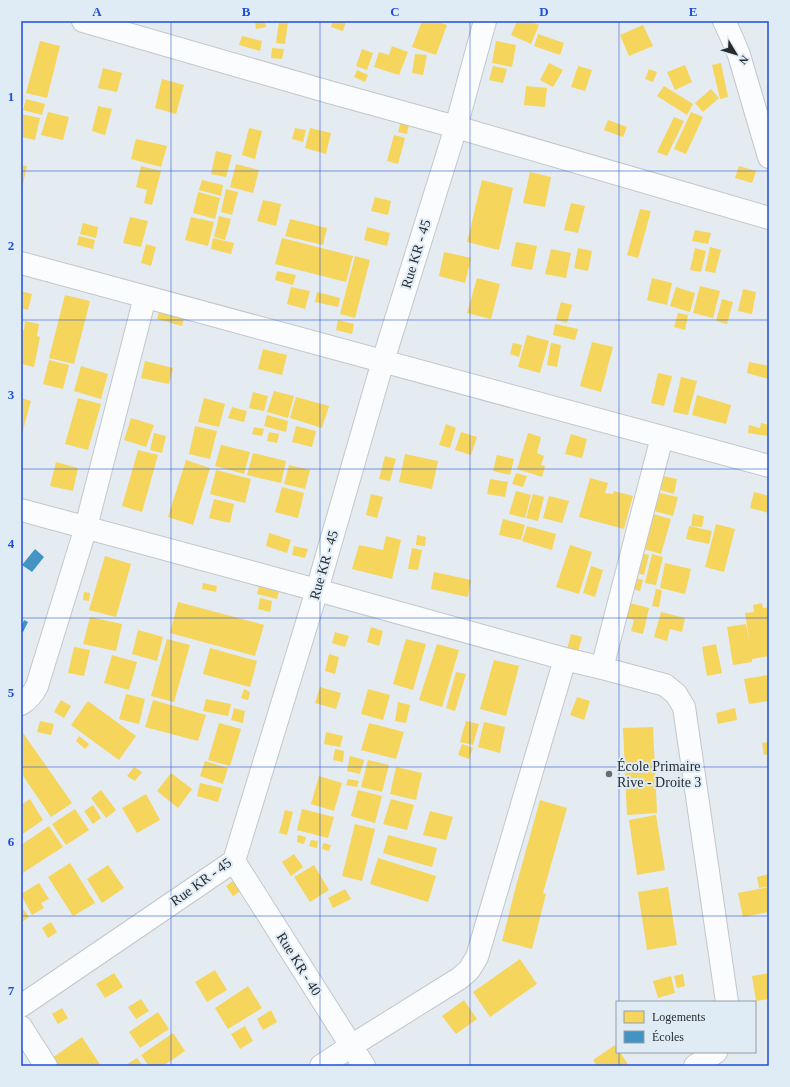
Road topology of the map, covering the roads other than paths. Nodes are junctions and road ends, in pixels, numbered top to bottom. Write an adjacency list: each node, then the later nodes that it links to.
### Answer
1 (83, 21): 4 (street)
2 (485, 21): 4 (street, Rue KR - 45)
3 (724, 21): 5 (street)
4 (456, 127): 6 (street); 9 (street, Rue KR - 45)
5 (769, 157)
6 (769, 218)
7 (21, 263): 8 (street)
8 (145, 297): 9 (street); 13 (street)
9 (383, 361): 10 (street); 14 (street, Rue KR - 45)
10 (662, 437): 11 (street); 16 (street)
11 (769, 466)
12 (21, 510): 13 (street)
13 (86, 527): 14 (street); 17 (street)
14 (317, 590): 15 (street); 18 (street, Rue KR - 45)
15 (565, 659): 16 (street); 22 (street)
16 (602, 668): 19 (street)
17 (21, 704)
18 (234, 861): 20 (street, Rue KR - 45); 22 (street, Rue KR - 40)
19 (727, 1001)
20 (21, 1006)
21 (21, 1027): 25 (street)
22 (351, 1046): 26 (street); 27 (street, Rue KR - 40)
23 (716, 1053): 28 (street)
24 (719, 1053): 29 (street)
25 (46, 1066)
26 (321, 1066)
27 (364, 1066)
28 (695, 1066)
29 (729, 1066)

